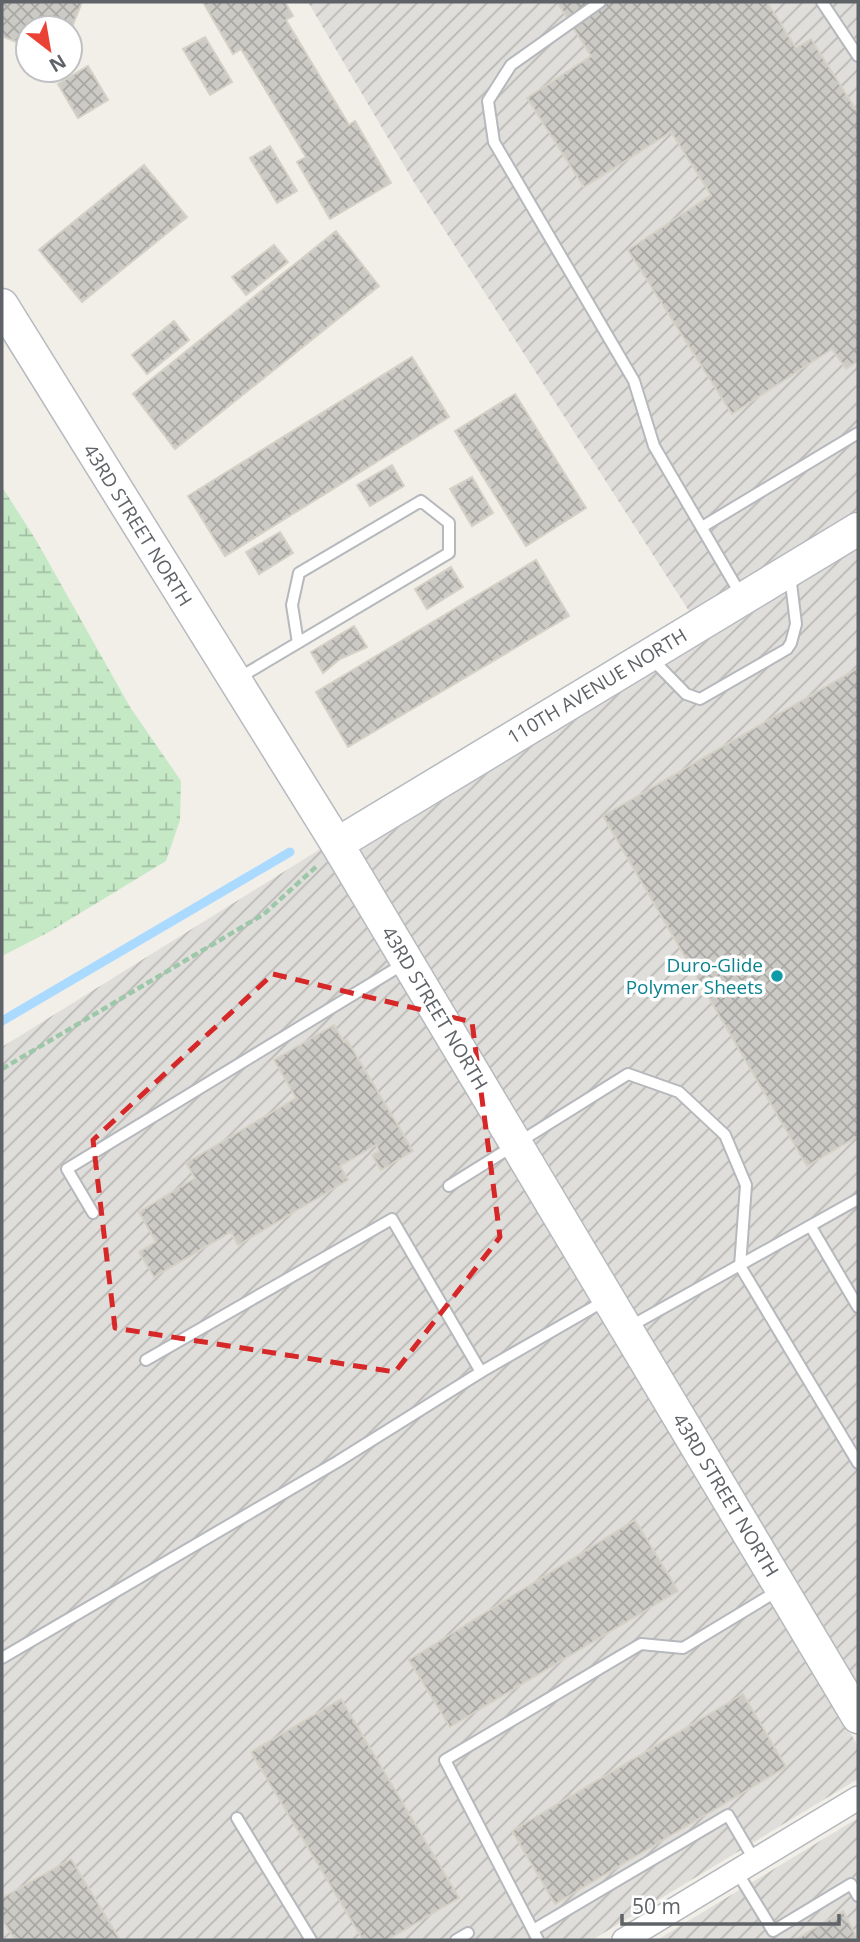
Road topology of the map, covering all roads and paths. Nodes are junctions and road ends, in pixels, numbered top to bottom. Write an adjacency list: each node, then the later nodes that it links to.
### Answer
1 (600, 2): 6 (lane)
2 (822, 2): 3 (lane)
3 (858, 56)
4 (2, 305): 12 (street, 43RD STREET NORTH)
5 (858, 433): 6 (lane)
6 (702, 527): 9 (lane)
7 (858, 529): 8 (street, 110TH AVENUE NORTH)
8 (789, 570): 9 (street, 110TH AVENUE NORTH); 11 (lane)
9 (743, 597): 11 (street, 110TH AVENUE NORTH)
10 (298, 643): 10 (lane); 12 (lane)
11 (648, 655): 13 (street, 110TH AVENUE NORTH)
12 (235, 680): 13 (street, 43RD STREET NORTH)
13 (337, 844): 14 (street, 43RD STREET NORTH); 15 (path)
14 (408, 962): 16 (street, 43RD STREET NORTH); 19 (lane)
15 (2, 1069)
16 (517, 1146): 17 (lane); 21 (lane); 22 (street, 43RD STREET NORTH)
17 (449, 1186)
18 (858, 1199): 20 (lane)
19 (93, 1213)
20 (811, 1227): 21 (lane); 23 (lane)
21 (740, 1266): 24 (lane); 27 (lane)
22 (609, 1299): 24 (street, 43RD STREET NORTH); 26 (lane)
23 (858, 1307)
24 (627, 1329): 28 (street, 43RD STREET NORTH)
25 (146, 1360): 26 (lane)
26 (481, 1372): 29 (lane)
27 (858, 1463)
28 (782, 1589): 30 (street, 43RD STREET NORTH); 36 (lane)
29 (2, 1658)
30 (858, 1717)
31 (858, 1798): 33 (street)
32 (237, 1818): 38 (lane)
33 (746, 1867): 34 (lane); 36 (lane); 37 (street)
34 (858, 1896)
35 (468, 1933): 39 (lane)
36 (536, 1935)
37 (632, 1938)
38 (311, 1940)
39 (456, 1940)

